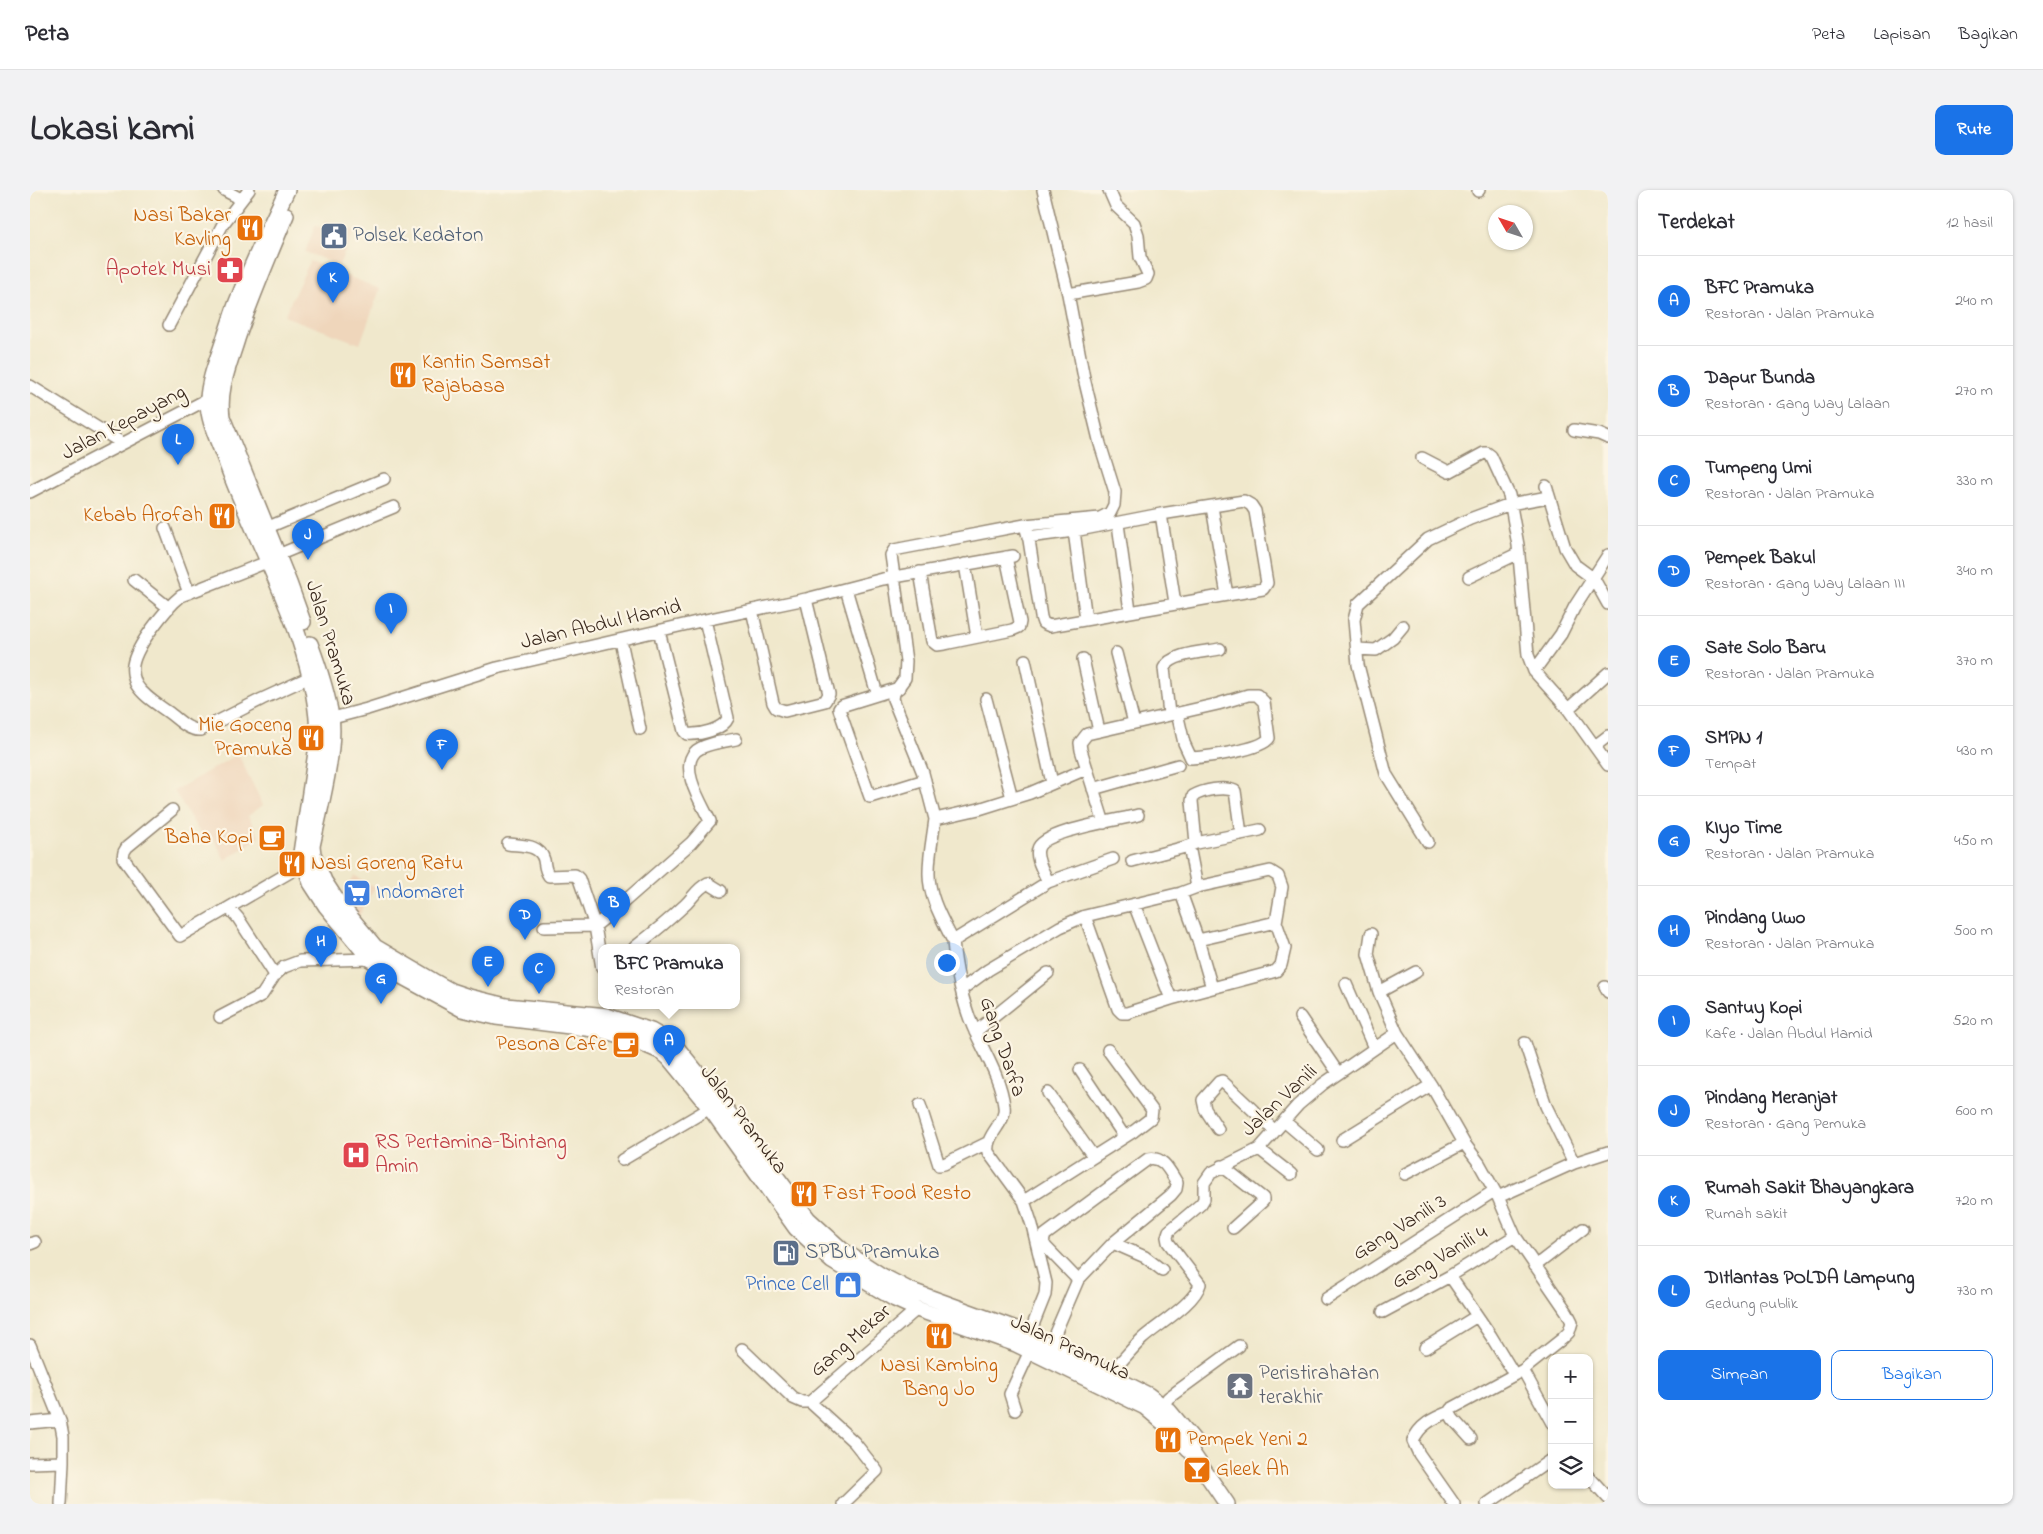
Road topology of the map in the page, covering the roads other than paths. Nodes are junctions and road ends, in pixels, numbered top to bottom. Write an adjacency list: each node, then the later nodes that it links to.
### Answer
1 (224, 190): 6 (street)
2 (287, 190): 7 (main road, Jalan Pramuka)
3 (297, 190): 7 (main road, Jalan Pramuka)
4 (1043, 190): 8 (street)
5 (1109, 190): 8 (street)
6 (245, 195): 9 (street)
7 (259, 264): 11 (main road, Jalan Pramuka); 24 (main road, Jalan Pramuka)
8 (1068, 294): 25 (street)
9 (169, 325)
10 (30, 386): 14 (street)
11 (208, 399): 14 (street, Jalan Kepayang); 29 (main road, Jalan Pramuka)
12 (1574, 430): 13 (street)
13 (1608, 438)
14 (122, 443): 17 (street, Jalan Kepayang)
15 (1422, 458): 18 (street)
16 (384, 479): 24 (street)
17 (30, 492)
18 (1510, 504): 27 (street); 34 (street); 53 (street)
19 (394, 507): 29 (street)
20 (1212, 507): 21 (street); 39 (street); 39 (street)
21 (1161, 514): 22 (street); 41 (street)
22 (1118, 524): 26 (street); 45 (street)
23 (165, 528): 38 (street)
24 (266, 528): 29 (main road, Jalan Pramuka)
25 (1027, 531): 26 (street); 32 (street); 46 (street)
26 (1074, 532): 46 (street)
27 (1519, 553): 33 (street); 57 (street)
28 (1608, 554): 34 (street)
29 (273, 559): 36 (main road, Jalan Pramuka); 38 (street)
30 (965, 564): 31 (street, Jalan Abdul Hamid); 50 (street); 50 (street, Jalan Abdul Hamid)
31 (920, 572): 32 (street, Jalan Abdul Hamid); 50 (street)
32 (895, 576): 37 (street, Jalan Abdul Hamid); 61 (street)
33 (1469, 577)
34 (1594, 579): 42 (street); 57 (street)
35 (134, 580): 43 (street)
36 (284, 585): 59 (main road, Jalan Pramuka); 65 (main road, Jalan Pramuka)
37 (846, 589): 40 (street, Jalan Abdul Hamid); 60 (street)
38 (189, 593): 43 (street)
39 (1226, 595): 41 (street)
40 (806, 599): 44 (street, Jalan Abdul Hamid); 44 (street)
41 (1175, 603): 45 (street)
42 (1608, 604)
43 (169, 608): 59 (street)
44 (752, 610): 47 (street, Jalan Abdul Hamid)
45 (1130, 611): 46 (street)
46 (1086, 619)
47 (705, 620): 49 (street, Jalan Abdul Hamid); 49 (street)
48 (1403, 626): 53 (street)
49 (659, 631): 51 (street, Jalan Abdul Hamid)
50 (977, 637)
51 (621, 641): 65 (street, Jalan Abdul Hamid); 67 (street)
52 (1220, 649): 64 (street)
53 (1358, 649): 85 (street)
54 (1116, 653): 66 (street)
55 (1084, 659): 68 (street)
56 (1025, 660): 76 (street)
57 (1534, 671): 63 (street)
58 (1608, 673): 63 (street)
59 (310, 677): 65 (main road, Jalan Pramuka)
60 (875, 687)
61 (899, 688): 75 (street); 75 (street)
62 (986, 699): 78 (street)
63 (1568, 709): 71 (street)
64 (1173, 714): 64 (street); 66 (street)
65 (325, 720): 90 (main road, Jalan Pramuka); 115 (main road, Jalan Pramuka)
66 (1134, 724): 68 (street)
67 (640, 729)
68 (1099, 731): 74 (street)
69 (1608, 736): 71 (street)
70 (736, 739): 99 (street)
71 (1595, 746): 73 (street)
72 (1178, 765): 77 (street)
73 (1608, 765)
74 (1086, 769): 76 (street); 77 (street)
75 (925, 780): 81 (street)
76 (1052, 783): 78 (street)
77 (1093, 789): 82 (street)
78 (1012, 798): 81 (street)
79 (172, 810): 96 (street)
80 (1138, 815): 82 (street)
81 (935, 819): 103 (street, Gang Darfa)
82 (1104, 823): 91 (street)
83 (1260, 830): 84 (street)
84 (1241, 834): 87 (street); 87 (street)
85 (1428, 842)
86 (508, 844): 99 (street)
87 (1193, 845): 89 (street); 92 (street)
88 (1113, 859): 91 (street)
89 (1132, 861)
90 (304, 864): 96 (street); 106 (main road, Jalan Pramuka)
91 (1048, 882): 103 (street)
92 (1197, 887): 94 (street); 98 (street)
93 (721, 892): 105 (street)
94 (1181, 893): 95 (street); 102 (street)
95 (1134, 904): 97 (street); 114 (street)
96 (229, 908): 109 (street)
97 (1085, 916): 111 (street); 114 (street)
98 (1276, 922): 102 (street); 112 (street)
99 (595, 926): 100 (street); 104 (street)
100 (544, 927)
101 (1371, 934): 113 (street)
102 (1198, 940): 112 (street)
103 (953, 941): 111 (street, Gang Darfa)
104 (598, 944)
105 (639, 944)
106 (370, 959): 109 (street); 128 (main road, Jalan Pramuka)
107 (1416, 972): 113 (street)
108 (1048, 973): 118 (street)
109 (275, 975): 116 (street)
110 (1346, 984): 121 (street)
111 (962, 988): 118 (street, Gang Darfa)
112 (1212, 988): 114 (street)
113 (1379, 992): 119 (street)
114 (1171, 999)
115 (606, 1011): 147 (main road, Jalan Pramuka)
116 (220, 1017)
117 (1300, 1017): 124 (street)
118 (976, 1032): 134 (street, Gang Darfa)
119 (1397, 1033): 121 (street, Jalan Vanili); 125 (street)
120 (1525, 1043): 141 (street)
121 (1374, 1048): 124 (street, Jalan Vanili)
122 (1108, 1050): 132 (street)
123 (1080, 1070): 132 (street)
124 (1338, 1073): 129 (street, Jalan Vanili)
125 (1431, 1085): 133 (street); 135 (street)
126 (1048, 1093): 139 (street)
127 (920, 1105): 134 (street)
128 (710, 1108): 140 (street); 147 (main road, Jalan Pramuka)
129 (1284, 1120): 131 (street, Jalan Vanili); 137 (street)
130 (1218, 1129): 131 (street)
131 (1275, 1131): 136 (street, Jalan Vanili)
132 (1124, 1136): 139 (street)
133 (1342, 1140)
134 (988, 1143): 146 (street)
135 (1464, 1143): 144 (street); 145 (street)
136 (1259, 1149): 142 (street, Jalan Vanili); 143 (street)
137 (1318, 1150)
138 (1608, 1152): 141 (street, Gang Vanili 3)
139 (1093, 1156): 146 (street)
140 (622, 1160)
141 (1574, 1163): 145 (street, Gang Vanili 3)
142 (1222, 1166): 148 (street); 169 (street, Jalan Vanili)
143 (1292, 1174)
144 (1405, 1174)
145 (1496, 1194): 150 (street); 157 (street, Gang Vanili 3)
146 (1024, 1201): 161 (street)
147 (802, 1224): 152 (main road, Jalan Pramuka)
148 (1233, 1228)
149 (1583, 1229): 153 (street)
150 (1515, 1236): 153 (street); 155 (street, Gang Vanili 4)
151 (1113, 1242): 154 (street); 156 (street); 156 (street)
152 (837, 1255): 158 (main road, Jalan Pramuka); 161 (main road, Jalan Pramuka)
153 (1535, 1266): 168 (street)
154 (1162, 1270)
155 (1450, 1276): 159 (street, Gang Vanili 4); 160 (street)
156 (1078, 1280): 163 (street)
157 (1326, 1299)
158 (917, 1309): 167 (main road, Jalan Pramuka); 170 (street, Gang Mekar)
159 (1383, 1312)
160 (1477, 1316): 165 (street); 168 (street)
161 (1030, 1335): 163 (main road, Jalan Pramuka)
162 (30, 1345): 175 (street)
163 (1050, 1345): 169 (main road, Jalan Pramuka)
164 (1239, 1346): 171 (street)
165 (1425, 1348)
166 (742, 1349): 170 (street)
167 (1030, 1351): 172 (street); 181 (main road, Jalan Pramuka)
168 (1518, 1372): 173 (street); 174 (street)
169 (1108, 1375): 171 (main road, Jalan Pramuka)
170 (810, 1402): 185 (street)
171 (1163, 1406): 181 (main road, Jalan Pramuka)
172 (1015, 1410)
173 (1449, 1412): 177 (street); 188 (street)
174 (1548, 1417)
175 (60, 1420): 176 (street); 178 (street)
176 (30, 1423)
177 (1471, 1439)
178 (63, 1462): 180 (street); 184 (street)
179 (1548, 1462): 189 (street)
180 (30, 1463)
181 (1215, 1476): 186 (main road, Jalan Pramuka); 187 (main road, Jalan Pramuka)
182 (1593, 1481): 183 (street)
183 (1608, 1498)
184 (61, 1504)
185 (842, 1504)
186 (1227, 1504)
187 (1239, 1504)
188 (1454, 1504)
189 (1487, 1504)

